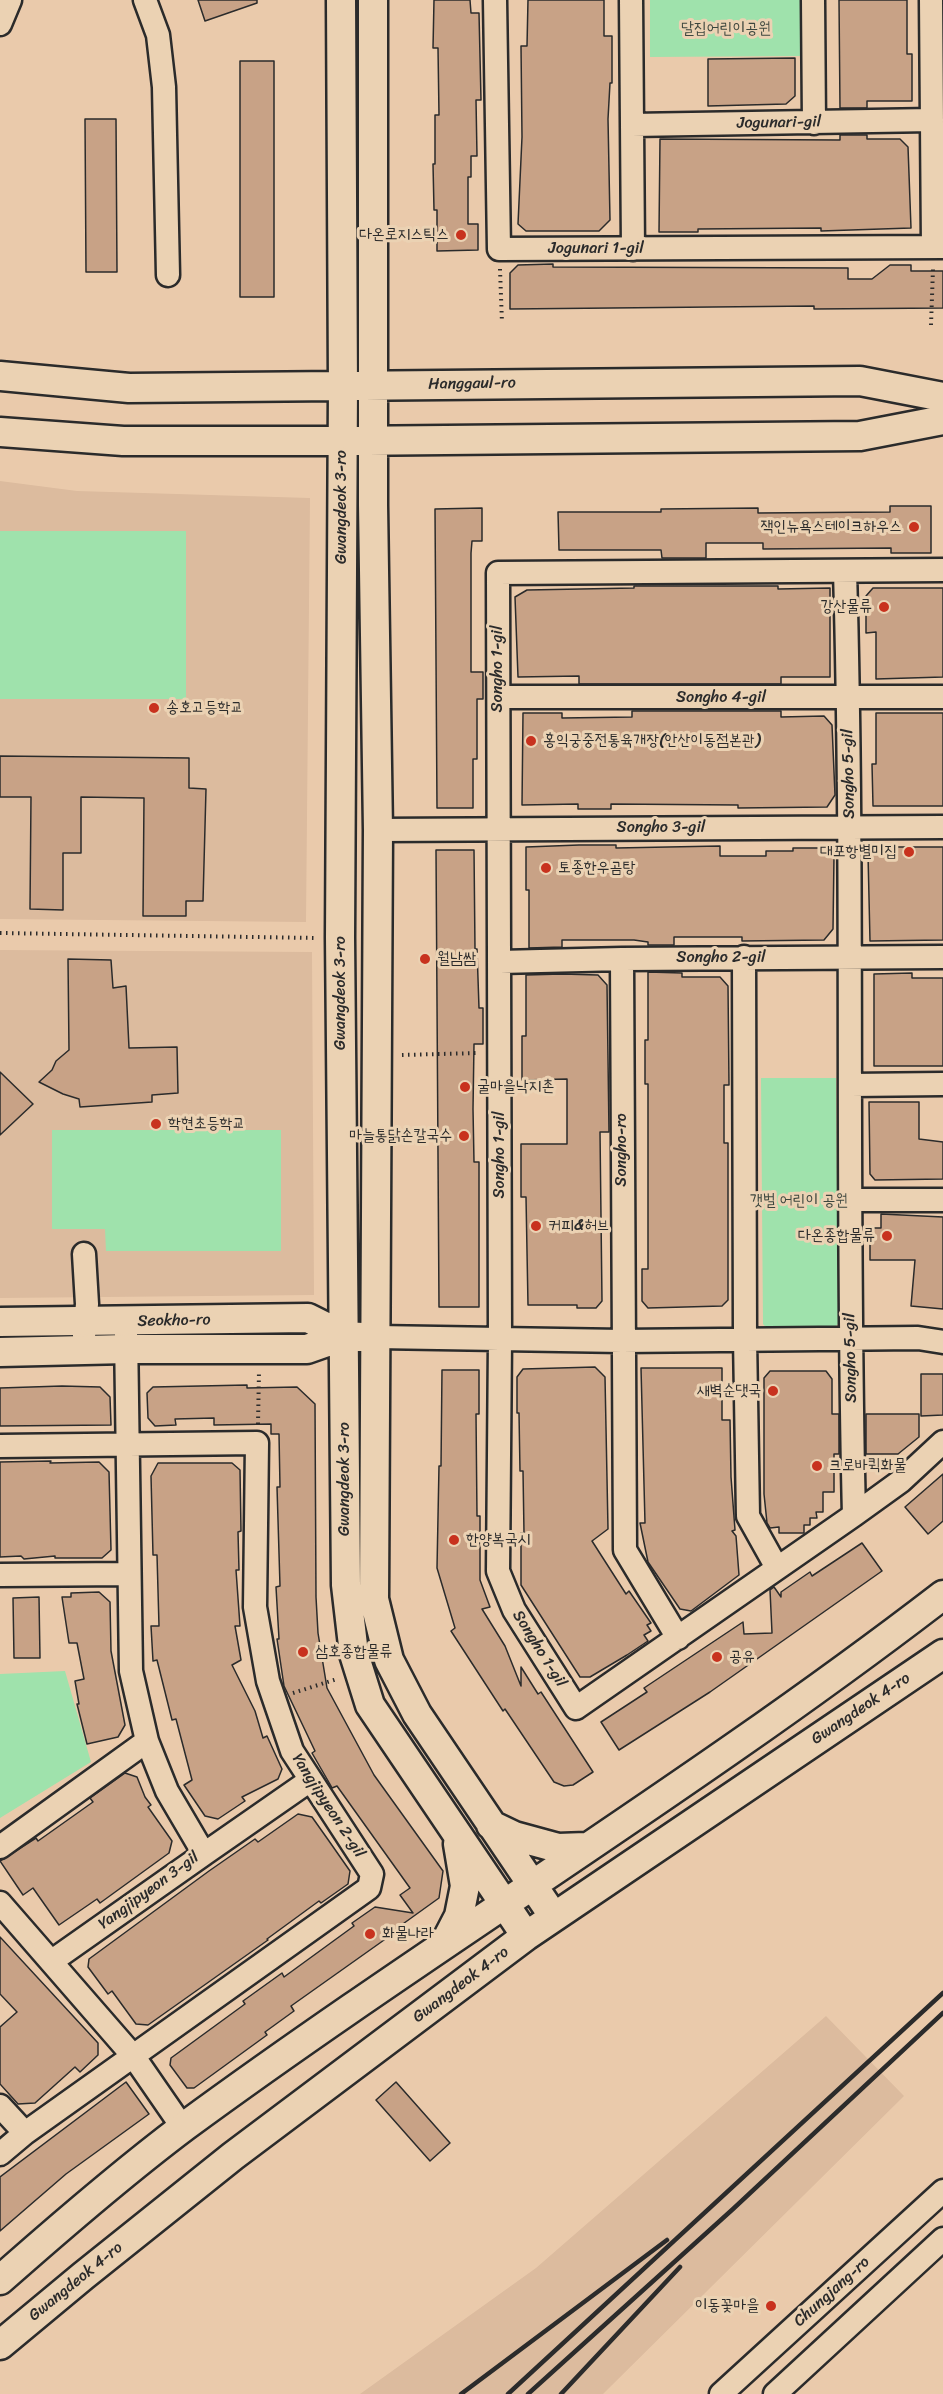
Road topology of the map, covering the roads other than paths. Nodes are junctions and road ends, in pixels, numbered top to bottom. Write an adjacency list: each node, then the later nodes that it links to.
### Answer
1 (10, 0): 9 (street)
2 (145, 0): 15 (street)
3 (341, 0): 18 (main road, Gwangdeok 3-ro)
4 (373, 0): 17 (main road, Gwangdeok 3-ro)
5 (495, 0): 14 (street, Jogunari 1-gil)
6 (631, 0): 12 (street)
7 (813, 0): 11 (street)
8 (931, 0): 10 (street)
9 (0, 24)
10 (932, 120): 11 (street, Jogunari-gil); 13 (street)
11 (814, 123): 12 (street, Jogunari-gil)
12 (632, 125): 14 (street)
13 (938, 247): 14 (street, Jogunari 1-gil)
14 (633, 249)
15 (168, 276)
16 (0, 376): 18 (main road, Hanggaul-ro)
17 (374, 386): 18 (main road, Hanggaul-ro); 19 (main road, Hanggaul-ro); 22 (main road, Gwangdeok 3-ro)
18 (343, 387): 23 (main road, Gwangdeok 3-ro)
19 (943, 397)
20 (943, 420): 22 (main road)
21 (0, 432): 23 (main road)
22 (373, 440): 23 (main road); 32 (main road, Gwangdeok 3-ro)
23 (342, 441): 46 (main road, Gwangdeok 3-ro)
24 (943, 570): 25 (street, Songho 1-gil)
25 (844, 571): 26 (street, Songho 1-gil); 28 (street, Songho 5-gil)
26 (499, 697): 28 (street, Songho 4-gil); 31 (street, Songho 1-gil)
27 (943, 697): 28 (street, Songho 4-gil)
28 (848, 698): 29 (street, Songho 5-gil)
29 (850, 827): 30 (street, Songho 3-gil); 31 (street, Songho 3-gil); 36 (street, Songho 5-gil)
30 (943, 827)
31 (498, 828): 32 (street, Songho 3-gil); 37 (street, Songho 1-gil)
32 (378, 830): 47 (main road, Gwangdeok 3-ro)
33 (744, 957): 35 (street, Songho 2-gil); 36 (street, Songho 2-gil); 48 (street)
34 (943, 957): 36 (street, Songho 2-gil)
35 (622, 958): 37 (street, Songho 2-gil); 51 (street, Songho-ro)
36 (850, 958): 38 (street, Songho 5-gil)
37 (500, 962): 50 (street, Songho 1-gil)
38 (851, 1084): 39 (street); 40 (street, Songho 5-gil)
39 (943, 1084)
40 (850, 1200): 41 (street); 49 (street, Songho 5-gil)
41 (943, 1200)
42 (84, 1254): 44 (street)
43 (0, 1322): 44 (main road, Seokho-ro)
44 (85, 1322): 45 (main road, Seokho-ro); 53 (street)
45 (127, 1336): 46 (main road, Seokho-ro); 46 (main road, Seokho-ro); 53 (main road, Seokho-ro); 57 (street, Yangjipyeon 3-gil)
46 (344, 1336): 47 (main road, Seokho-ro); 68 (main road, Gwangdeok 3-ro)
47 (377, 1337): 50 (street); 67 (main road, Gwangdeok 3-ro)
48 (745, 1338): 49 (street); 51 (street); 59 (street)
49 (850, 1338): 52 (street); 58 (street, Songho 5-gil)
50 (500, 1340): 51 (street); 63 (street, Songho 1-gil)
51 (622, 1341): 63 (street, Songho-ro)
52 (943, 1342)
53 (84, 1350): 54 (main road, Seokho-ro)
54 (0, 1352)
55 (943, 1442): 58 (street, Songho 1-gil)
56 (0, 1446): 57 (street)
57 (129, 1446): 60 (street, Yangjipyeon 3-gil); 66 (street, Yangjipyeon 2-gil)
58 (854, 1515): 59 (street, Songho 1-gil)
59 (777, 1568): 63 (street, Songho 1-gil)
60 (129, 1574): 61 (street); 65 (street, Yangjipyeon 3-gil)
61 (0, 1575)
62 (943, 1594): 70 (main road)
63 (678, 1638)
64 (943, 1654): 75 (main road, Gwangdeok 4-ro)
65 (147, 1741): 69 (street); 71 (street, Yangjipyeon 3-gil)
66 (309, 1781): 71 (street); 79 (street, Yangjipyeon 2-gil)
67 (491, 1825): 70 (main road); 72 (main road, Gwangdeok 3-ro)
68 (456, 1833): 74 (main road, Gwangdeok 3-ro); 77 (main road)
69 (0, 1847)
70 (586, 1847): 72 (main road)
71 (204, 1854): 78 (street, Yangjipyeon 3-gil)
72 (532, 1885): 74 (main road); 75 (main road, Gwangdeok 3-ro)
73 (0, 1903): 78 (street)
74 (504, 1904): 76 (main road, Gwangdeok 3-ro); 77 (main road)
75 (554, 1917): 76 (main road, Gwangdeok 4-ro)
76 (526, 1936): 87 (main road, Gwangdeok 4-ro)
77 (444, 1946): 81 (main road)
78 (51, 1961): 79 (street)
79 (134, 2057): 81 (street); 82 (street, Yangjipyeon 2-gil)
80 (0, 2106): 82 (street)
81 (183, 2127): 86 (main road)
82 (25, 2133): 83 (street, Yangjipyeon 2-gil)
83 (0, 2154)
84 (943, 2190): 88 (street, Chungjang-ro)
85 (943, 2239): 89 (street)
86 (0, 2280)
87 (0, 2345)
88 (721, 2394)
89 (775, 2394)

